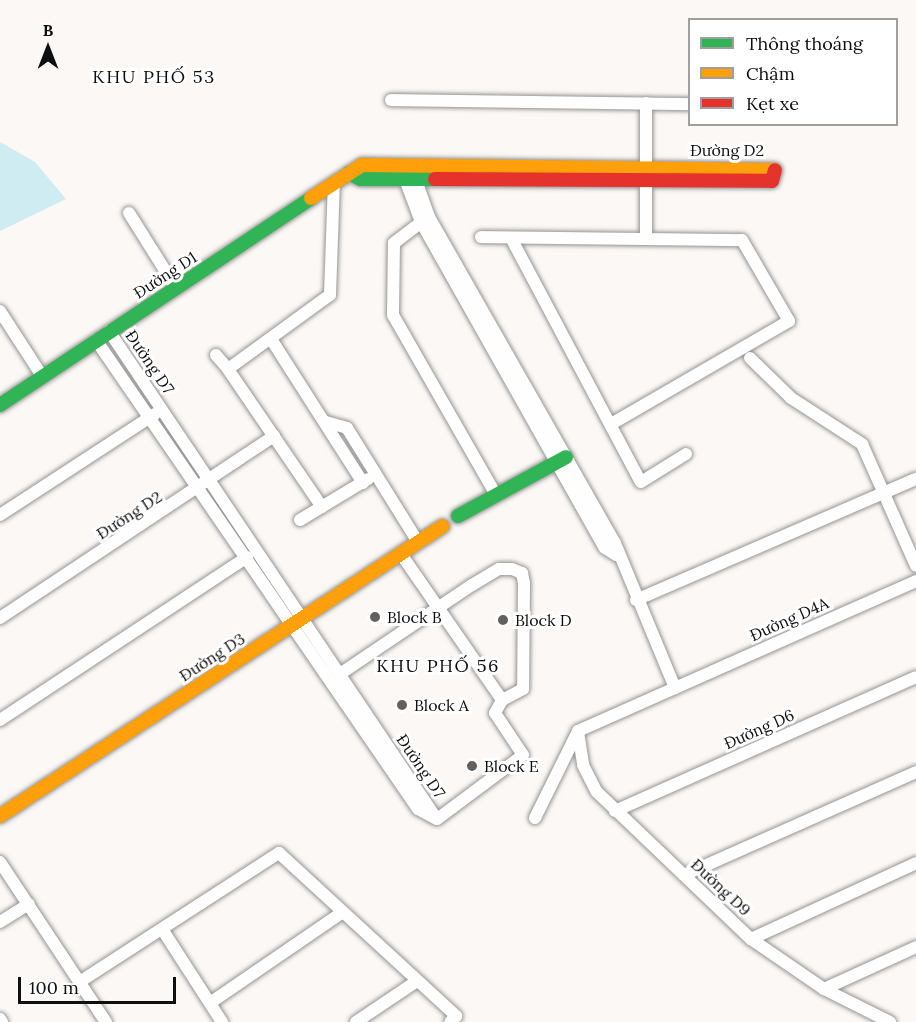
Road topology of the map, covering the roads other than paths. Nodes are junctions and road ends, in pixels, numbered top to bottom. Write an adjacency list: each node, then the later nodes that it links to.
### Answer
1 (391, 100): 2 (street)
2 (646, 103): 3 (street); 6 (street)
3 (688, 104)
4 (407, 172): 5 (street, Đường D2); 6 (street, Đường D2); 9 (street)
5 (349, 173): 7 (street, Đường D1)
6 (646, 174): 6 (street, Đường D2); 12 (street)
7 (334, 183): 13 (street, Đường D1); 16 (street)
8 (129, 213): 13 (street)
9 (425, 219): 29 (street); 36 (street)
10 (481, 237): 11 (street)
11 (510, 238): 12 (street); 26 (street)
12 (646, 239): 26 (street)
13 (176, 288): 15 (street, Đường D1)
14 (0, 311): 21 (street)
15 (109, 331): 17 (street, Đường D1); 23 (street, Đường D7)
16 (270, 339): 20 (street); 25 (street)
17 (96, 340): 21 (street, Đường D1); 24 (street, Đường D7)
18 (216, 355): 20 (street)
19 (750, 358): 35 (street)
20 (228, 369): 27 (street)
21 (42, 376): 22 (street, Đường D1)
22 (0, 405)
23 (162, 410): 24 (street); 32 (street, Đường D7)
24 (148, 418): 34 (street, Đường D7); 38 (street)
25 (326, 422): 30 (street); 33 (street)
26 (611, 424): 28 (street)
27 (274, 436): 32 (street, Đường D2); 37 (street)
28 (686, 454)
29 (562, 459): 36 (street); 48 (street)
30 (376, 475): 33 (street); 42 (street)
31 (916, 479): 35 (street)
32 (209, 481): 34 (street, Đường D2); 43 (street, Đường D7)
33 (363, 483): 37 (street)
34 (196, 491): 45 (street, Đường D7); 51 (street, Đường D2)
35 (884, 492): 46 (street); 48 (street)
36 (496, 495): 39 (street)
37 (322, 507): 40 (street)
38 (0, 515)
39 (458, 516)
40 (300, 520)
41 (443, 526): 42 (street, Đường D3)
42 (418, 542): 44 (street, Đường D3)
43 (256, 550): 45 (street); 50 (street, Đường D7)
44 (401, 554): 49 (street); 50 (street, Đường D3)
45 (242, 560): 52 (street, Đường D7); 57 (street)
46 (916, 566)
47 (916, 581): 55 (street, Đường D4A)
48 (636, 600): 55 (street)
49 (439, 607): 53 (street); 56 (street); 56 (street)
50 (301, 617): 52 (street, Đường D3); 53 (street, Đường D7)
51 (0, 618)
52 (289, 626): 61 (street, Đường D3); 63 (street, Đường D7)
53 (339, 674): 63 (street, Đường D7)
54 (916, 677): 60 (street, Đường D6)
55 (675, 687): 58 (street, Đường D4A)
56 (502, 700): 63 (street)
57 (0, 720)
58 (578, 731): 60 (street, Đường D9); 62 (street)
59 (916, 772): 66 (street)
60 (615, 811): 66 (street, Đường D9)
61 (0, 816)
62 (535, 818)
63 (436, 819)
64 (0, 861): 67 (street)
65 (916, 864): 71 (street)
66 (684, 875): 71 (street, Đường D9)
67 (29, 903): 69 (street); 73 (street)
68 (343, 912): 70 (street); 74 (street); 76 (street)
69 (0, 922)
70 (162, 929): 73 (street); 76 (street)
71 (751, 939): 75 (street, Đường D9)
72 (916, 947): 75 (street)
73 (81, 981): 77 (street)
74 (417, 981): 79 (street); 80 (street)
75 (824, 989): 81 (street, Đường D9)
76 (210, 1003): 78 (street)
77 (106, 1022)
78 (222, 1022)
79 (356, 1022)
80 (450, 1022)
81 (890, 1022)

